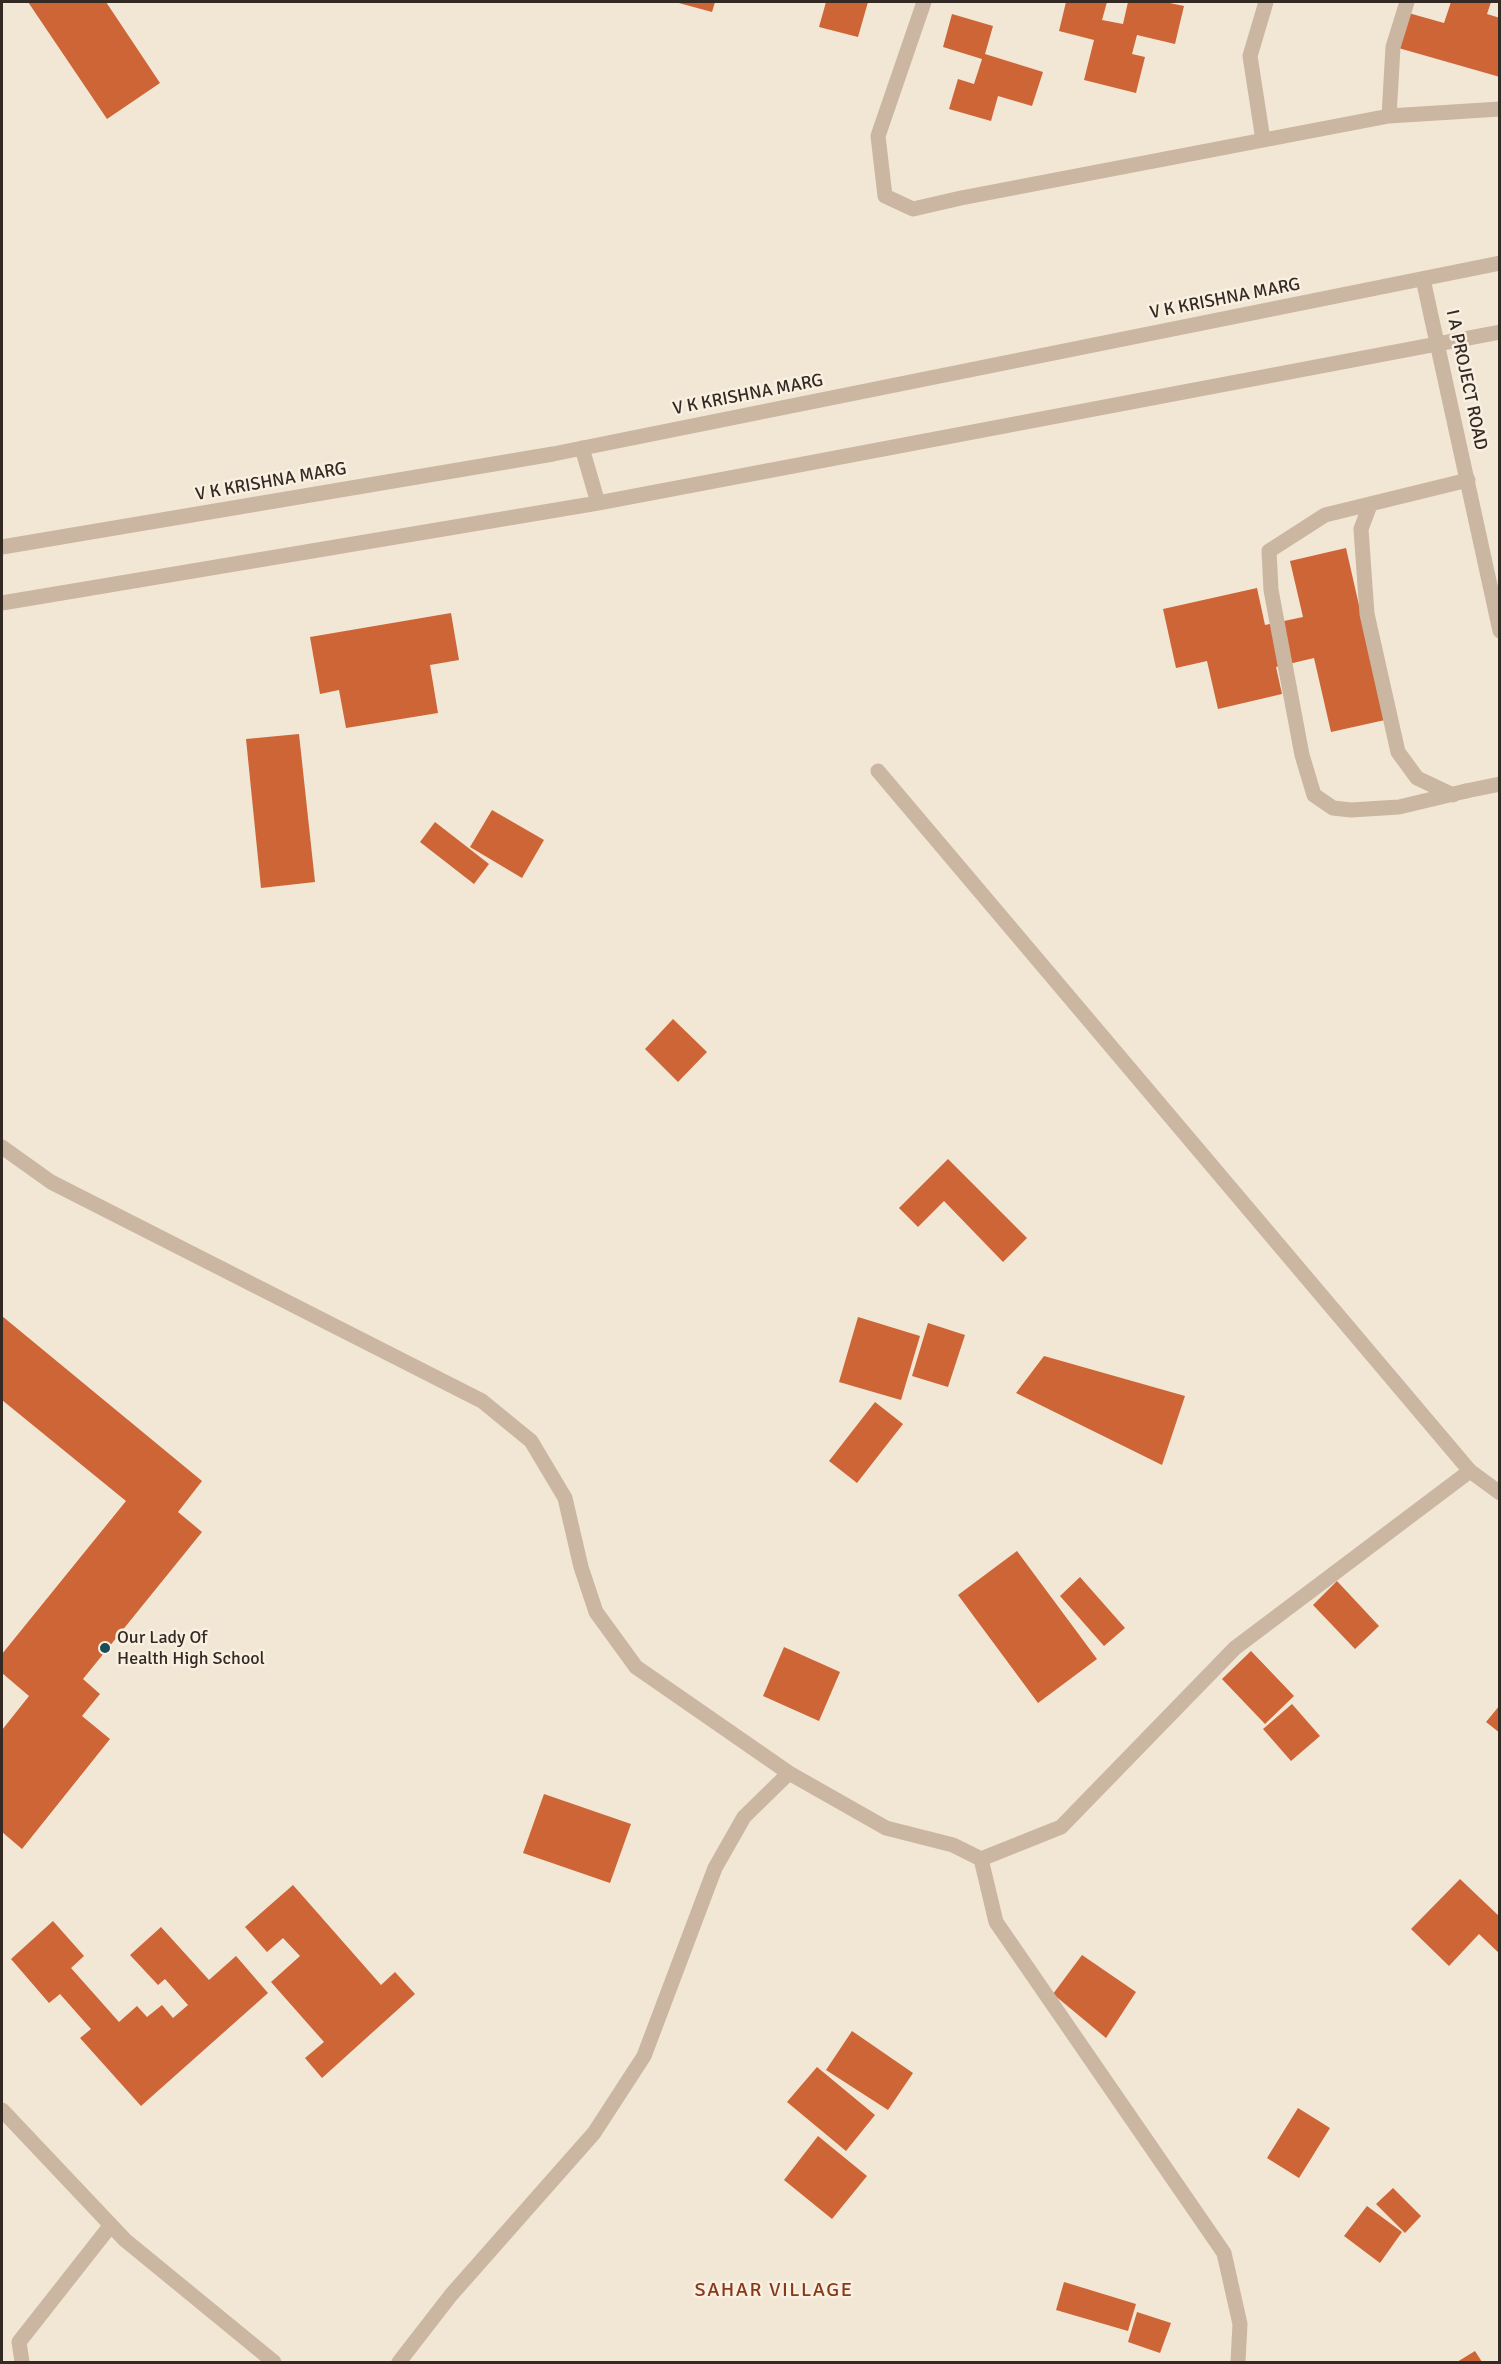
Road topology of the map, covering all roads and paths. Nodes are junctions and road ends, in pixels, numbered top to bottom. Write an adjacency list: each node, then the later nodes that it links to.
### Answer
1 (924, 2): 6 (street)
2 (1266, 2): 6 (street)
3 (1407, 2): 5 (street)
4 (1500, 109): 5 (street)
5 (1389, 116): 6 (street)
6 (1263, 140)
7 (1500, 263): 8 (street, V K KRISHNA MARG)
8 (1423, 279): 10 (street, I A PROJECT ROAD); 11 (street, V K KRISHNA MARG)
9 (1500, 332): 10 (street)
10 (1439, 344): 12 (street, I A PROJECT ROAD); 13 (street)
11 (582, 448): 13 (street); 15 (street, V K KRISHNA MARG)
12 (1468, 480): 14 (street); 17 (street, I A PROJECT ROAD)
13 (598, 503): 16 (street)
14 (1370, 505): 20 (street); 20 (street)
15 (2, 548)
16 (2, 603)
17 (1500, 631)
18 (878, 771): 22 (street)
19 (1500, 784): 20 (street)
20 (1459, 793)
21 (2, 1147): 24 (street)
22 (1470, 1471): 23 (street); 25 (street)
23 (1500, 1493)
24 (789, 1773): 25 (street); 30 (street)
25 (981, 1859): 31 (street)
26 (2, 2110): 27 (street)
27 (111, 2225): 28 (street); 29 (street)
28 (22, 2362)
29 (274, 2362)
30 (399, 2362)
31 (1238, 2362)

